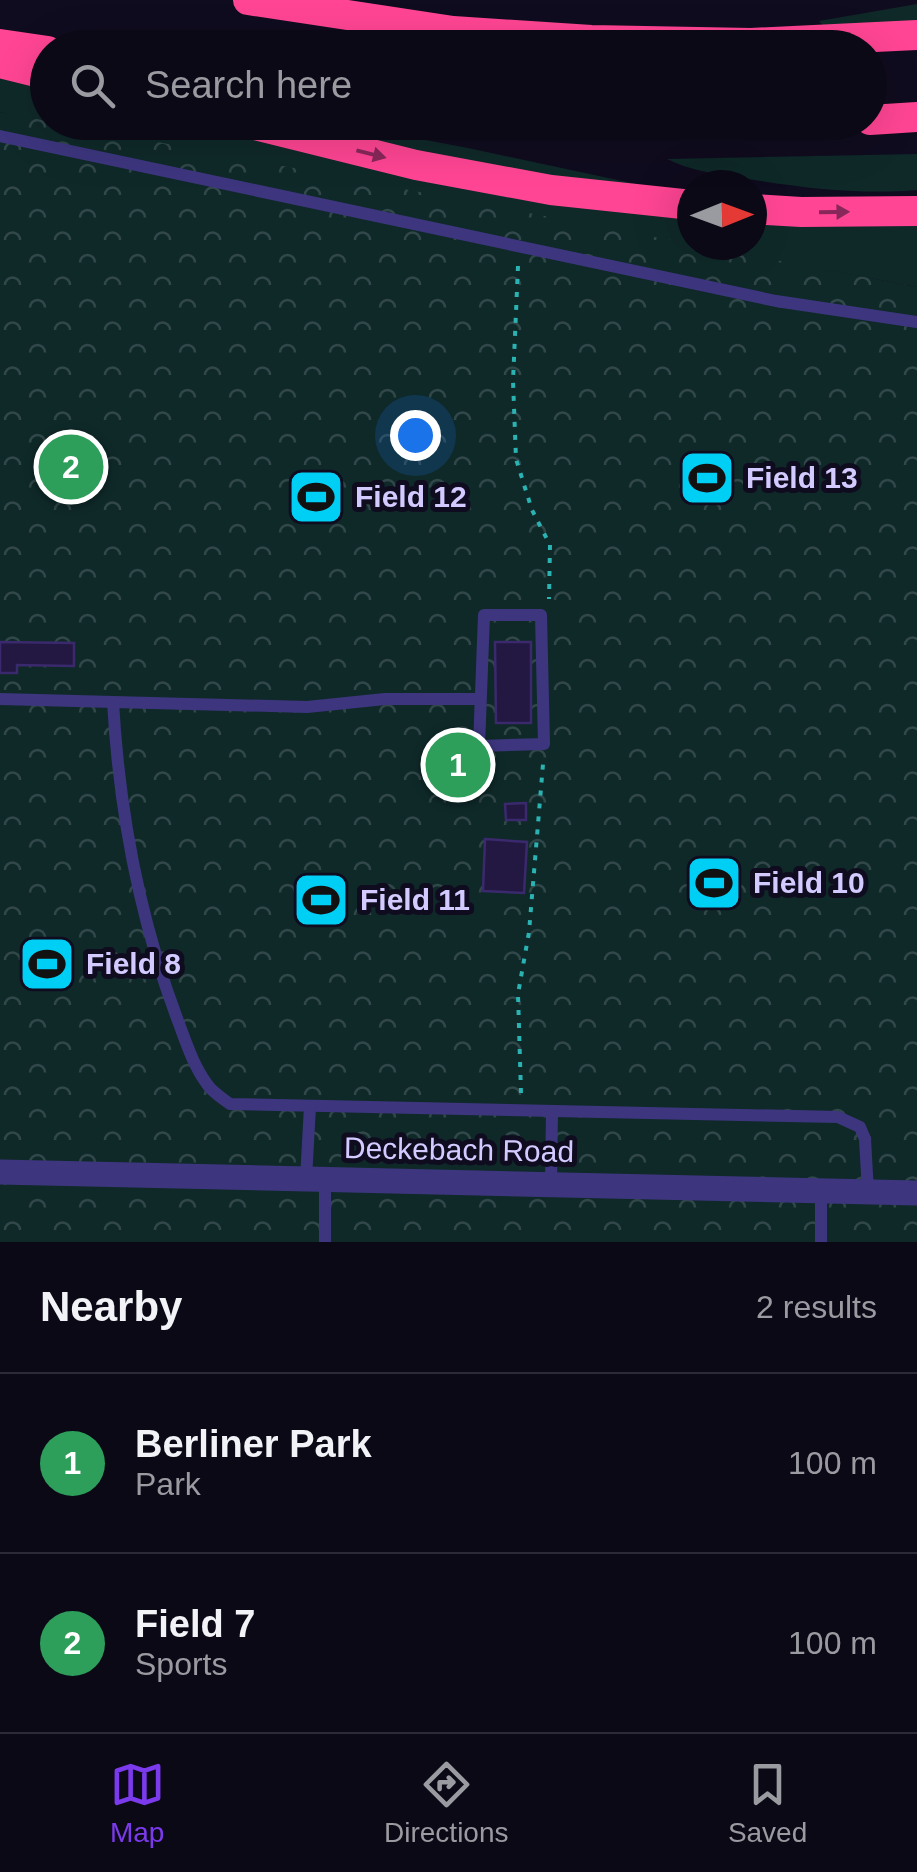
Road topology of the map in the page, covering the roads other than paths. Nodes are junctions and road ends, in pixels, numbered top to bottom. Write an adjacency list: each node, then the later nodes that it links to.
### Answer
1 (248, 0): 2 (highway)
2 (447, 30)
3 (917, 35): 4 (highway)
4 (887, 36)
5 (0, 44): 6 (highway)
6 (30, 48)
7 (0, 63): 8 (highway)
8 (30, 70)
9 (917, 116): 10 (highway)
10 (887, 119)
11 (0, 136): 16 (lane)
12 (315, 140): 13 (highway, one-way to 13)
13 (677, 203)
14 (767, 210): 15 (highway, one-way to 15)
15 (917, 211)
16 (917, 322)
17 (0, 699): 19 (lane)
18 (479, 700): 18 (lane); 19 (lane)
19 (113, 702): 20 (lane)
20 (310, 1106): 21 (lane); 23 (lane)
21 (552, 1111): 24 (lane); 26 (lane)
22 (0, 1172): 23 (street, Deckebach Road)
23 (316, 1179): 24 (street, Deckebach Road); 28 (lane)
24 (552, 1184): 25 (street, Deckebach Road)
25 (821, 1190): 26 (street, Deckebach Road); 29 (lane)
26 (868, 1192): 27 (street, Deckebach Road)
27 (917, 1192)
28 (325, 1242)
29 (821, 1242)

